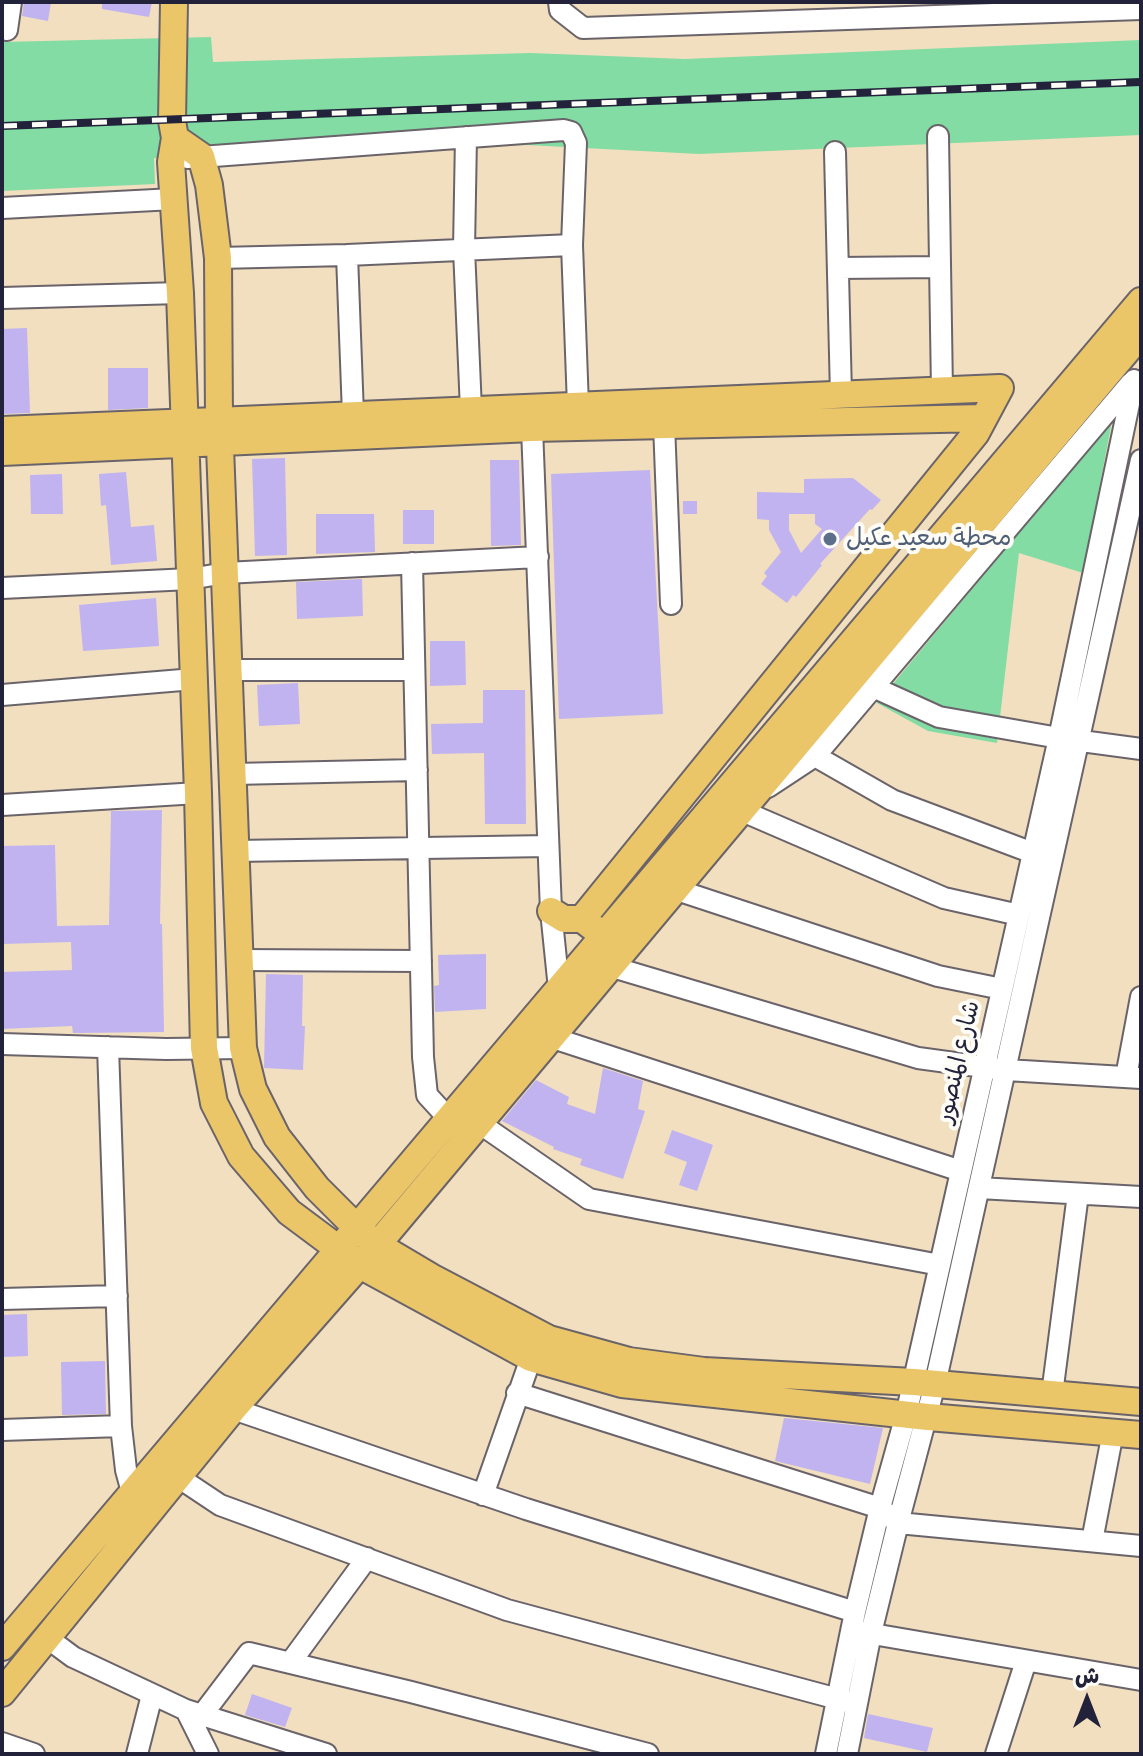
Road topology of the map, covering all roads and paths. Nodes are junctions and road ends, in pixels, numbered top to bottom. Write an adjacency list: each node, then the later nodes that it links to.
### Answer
1 (11, 2): 5 (street)
2 (174, 2): 8 (main road)
3 (559, 2): 4 (street)
4 (1141, 9)
5 (7, 30)
6 (938, 136): 17 (street)
7 (466, 137): 10 (street); 13 (street); 14 (street)
8 (173, 150): 10 (main road); 11 (main road)
9 (835, 152): 18 (street)
10 (201, 156): 16 (main road)
11 (174, 199): 12 (street); 19 (main road)
12 (2, 208)
13 (572, 245): 14 (street); 26 (street)
14 (464, 249): 15 (street); 27 (street)
15 (347, 255): 16 (street); 28 (street)
16 (218, 258): 33 (main road)
17 (940, 267): 18 (street); 24 (street)
18 (838, 268): 25 (street)
19 (180, 293): 20 (street); 34 (main road)
20 (2, 298)
21 (1141, 301): 50 (main road)
22 (1141, 334): 50 (main road)
23 (1137, 376): 46 (street); 48 (street, شارع المنصور)
24 (942, 391): 25 (main road); 29 (main road)
25 (841, 395): 26 (main road)
26 (578, 406): 27 (main road)
27 (471, 410): 28 (main road)
28 (353, 415): 33 (main road)
29 (984, 418): 30 (main road); 65 (main road)
30 (664, 424): 31 (main road); 42 (street)
31 (532, 428): 33 (main road); 37 (street)
32 (2, 430): 34 (main road)
33 (219, 431): 34 (main road); 39 (main road)
34 (185, 432): 35 (main road); 40 (main road)
35 (2, 452)
36 (1140, 470): 49 (street, شارع المنصور)
37 (538, 557): 38 (street); 58 (street)
38 (412, 563): 39 (street); 44 (street)
39 (225, 573): 40 (street); 43 (main road)
40 (190, 579): 41 (street); 45 (main road)
41 (2, 588)
42 (671, 604)
43 (228, 670): 44 (street); 54 (main road)
44 (414, 670): 53 (street)
45 (194, 679): 47 (street); 55 (main road)
46 (873, 687): 48 (street); 52 (street)
47 (2, 695)
48 (1059, 738): 49 (street); 61 (street, شارع المنصور)
49 (1080, 740): 51 (street); 79 (street, شارع المنصور)
50 (778, 747): 57 (main road); 66 (main road)
51 (1141, 749)
52 (815, 756): 57 (street); 61 (street)
53 (417, 770): 54 (street); 59 (street)
54 (233, 774): 60 (main road)
55 (198, 793): 56 (street); 76 (main road)
56 (2, 805)
57 (744, 806): 62 (main road); 64 (street)
58 (548, 846): 59 (street); 63 (street)
59 (418, 848): 60 (street); 68 (street)
60 (235, 851): 67 (main road)
61 (1033, 853): 64 (street, شارع المنصور)
62 (674, 889): 69 (main road); 71 (street)
63 (551, 911): 65 (main road); 70 (street)
64 (1019, 915): 71 (street, شارع المنصور)
65 (582, 919): 66 (main road)
66 (604, 936): 70 (main road)
67 (240, 960): 68 (street); 77 (main road)
68 (421, 961): 81 (street)
69 (609, 966): 73 (main road); 78 (street)
70 (559, 989): 81 (main road)
71 (1002, 989): 78 (street, شارع المنصور)
72 (1141, 997): 80 (street)
73 (550, 1037): 82 (main road); 83 (street)
74 (2, 1044): 75 (street)
75 (108, 1047): 76 (street); 92 (street)
76 (204, 1048): 77 (street); 89 (main road)
77 (243, 1048): 87 (main road)
78 (984, 1067): 79 (street); 83 (street, شارع المنصور)
79 (1006, 1070): 80 (street); 84 (street, شارع المنصور)
80 (1134, 1077)
81 (449, 1119): 87 (main road)
82 (479, 1123): 88 (main road); 91 (street)
83 (961, 1171): 91 (street, شارع المنصور)
84 (979, 1188): 85 (street); 95 (street, شارع المنصور)
85 (1078, 1194): 86 (street); 97 (street)
86 (1141, 1197)
87 (357, 1228): 88 (main road); 89 (main road)
88 (377, 1245): 90 (main road); 95 (main road)
89 (337, 1249): 90 (main road); 106 (main road)
90 (360, 1265): 94 (main road); 99 (main road)
91 (940, 1265): 95 (street, شارع المنصور)
92 (117, 1296): 93 (street); 101 (street)
93 (2, 1299)
94 (531, 1358): 96 (street); 100 (main road)
95 (925, 1383): 97 (main road); 100 (street, شارع المنصور)
96 (517, 1393): 107 (street); 108 (street)
97 (1052, 1394): 98 (main road)
98 (1141, 1402)
99 (233, 1409): 105 (main road); 107 (street)
100 (917, 1416): 103 (main road); 108 (street, شارع المنصور); 109 (street, شارع المنصور)
101 (121, 1426): 102 (street); 106 (street)
102 (2, 1430)
103 (1113, 1432): 104 (main road); 110 (street)
104 (1141, 1435)
105 (178, 1477): 112 (street); 115 (main road)
106 (132, 1492): 114 (main road)
107 (483, 1495): 113 (street)
108 (880, 1508): 109 (street); 113 (street, شارع المنصور)
109 (898, 1523): 110 (street); 113 (street, شارع المنصور)
110 (1092, 1541): 111 (street)
111 (1141, 1546)
112 (367, 1558): 117 (street); 121 (street)
113 (859, 1625): 116 (street); 121 (street, شارع المنصور)
114 (6, 1636): 115 (main road)
115 (41, 1645): 119 (main road); 120 (street)
116 (1026, 1661): 118 (street); 131 (street)
117 (290, 1663): 122 (street); 128 (street)
118 (1141, 1680)
119 (2, 1693)
120 (152, 1695): 122 (street); 125 (street)
121 (847, 1702): 129 (street, شارع المنصور); 130 (street, شارع المنصور)
122 (194, 1713): 126 (street); 127 (street)
123 (2, 1743): 124 (street)
124 (34, 1754)
125 (137, 1754)
126 (208, 1754)
127 (326, 1754)
128 (648, 1754)
129 (826, 1754)
130 (847, 1754)
131 (996, 1754)

